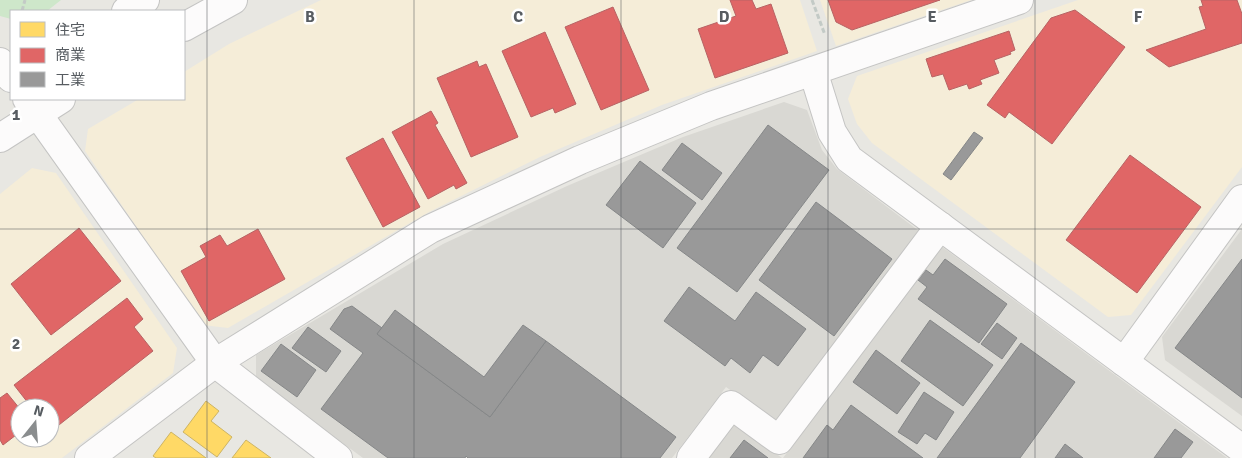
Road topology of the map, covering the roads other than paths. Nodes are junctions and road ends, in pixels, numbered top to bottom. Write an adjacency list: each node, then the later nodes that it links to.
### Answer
1 (145, 0): 4 (street)
2 (233, 0): 5 (street)
3 (1019, 0): 7 (street)
4 (128, 10)
5 (185, 26)
6 (0, 62): 8 (street)
7 (824, 68): 15 (street); 17 (street)
8 (10, 77)
9 (10, 80): 10 (street)
10 (0, 88)
11 (57, 100): 12 (street)
12 (32, 106): 13 (street); 17 (street)
13 (0, 138)
14 (1242, 199): 16 (street)
15 (940, 226): 16 (street); 21 (street)
16 (1124, 362): 18 (street)
17 (215, 363): 19 (street); 20 (street)
18 (1242, 449)
19 (89, 458)
20 (338, 458)
21 (691, 458)

